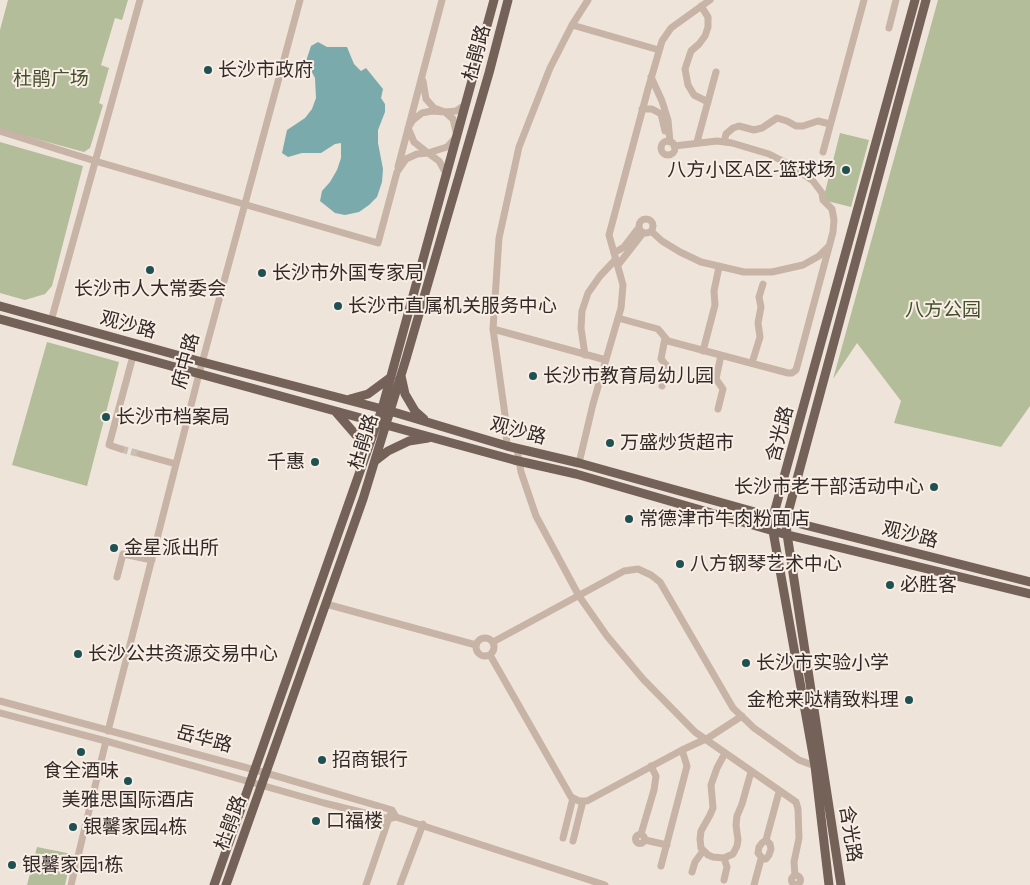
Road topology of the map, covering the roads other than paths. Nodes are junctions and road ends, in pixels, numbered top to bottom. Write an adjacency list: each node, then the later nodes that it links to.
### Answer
1 (140, 0): 32 (street)
2 (300, 0): 35 (street, 府中路)
3 (442, 0): 17 (street)
4 (494, 0): 20 (main road, 杜鹃路)
5 (508, 0): 55 (main road, 杜鹃路)
6 (588, 0): 13 (street)
7 (710, 0): 12 (street)
8 (864, 0): 23 (street)
9 (896, 0): 14 (street)
10 (915, 0): 74 (main road, 含光路)
11 (926, 0): 75 (main road, 含光路)
12 (701, 6): 15 (street); 19 (street)
13 (572, 25): 15 (street); 45 (street)
14 (889, 28)
15 (659, 50): 18 (street)
16 (716, 72): 19 (street)
17 (422, 75): 22 (street); 24 (street)
18 (651, 77): 21 (street); 29 (street)
19 (708, 102): 27 (street)
20 (466, 104): 22 (street); 26 (main road, 杜鹃路)
21 (642, 109): 29 (street); 38 (street)
22 (445, 112): 24 (street); 26 (street)
23 (830, 124): 28 (street); 30 (street)
24 (408, 128): 31 (street); 33 (street)
25 (0, 131): 32 (street)
26 (456, 136): 31 (street); 34 (main road, 杜鹃路)
27 (697, 142): 28 (street); 29 (street)
28 (724, 142): 37 (street)
29 (670, 143)
30 (822, 152)
31 (428, 153): 33 (street); 34 (street)
32 (95, 161): 35 (street); 44 (street)
33 (397, 172): 35 (street)
34 (447, 175): 56 (main road, 杜鹃路)
35 (244, 204): 52 (street, 府中路)
36 (644, 231): 38 (street); 38 (street); 39 (street)
37 (828, 247): 39 (street); 53 (street)
38 (616, 259): 42 (street); 48 (street)
39 (719, 267): 47 (street)
40 (763, 284): 53 (street)
41 (0, 306): 44 (main road, 观沙路)
42 (618, 318): 46 (street); 51 (street)
43 (0, 319): 50 (main road, 观沙路)
44 (51, 321): 52 (main road, 观沙路)
45 (493, 329): 48 (street); 65 (street)
46 (665, 338): 47 (street); 57 (street)
47 (703, 350): 49 (street)
48 (585, 355): 51 (street)
49 (721, 355): 53 (street); 59 (street)
50 (133, 356): 54 (main road, 观沙路); 66 (street)
51 (606, 360): 71 (street)
52 (202, 362): 54 (street, 府中路); 58 (main road, 观沙路)
53 (752, 363)
54 (199, 374): 61 (main road, 观沙路); 72 (street, 府中路)
55 (401, 376): 60 (main road, 杜鹃路); 62 (main road)
56 (391, 377): 58 (main road); 60 (main road, 杜鹃路)
57 (662, 386)
58 (346, 400): 60 (main road, 观沙路)
59 (718, 409)
60 (386, 410): 62 (main road, 观沙路); 63 (main road, 杜鹃路)
61 (334, 411): 63 (main road, 观沙路); 73 (main road)
62 (427, 422): 65 (main road, 观沙路)
63 (382, 423): 64 (main road, 观沙路); 69 (main road, 杜鹃路); 73 (main road, 杜鹃路)
64 (431, 437): 69 (main road); 70 (main road, 观沙路)
65 (507, 446): 67 (main road, 观沙路)
66 (121, 448)
67 (517, 448): 70 (street); 71 (main road, 观沙路)
68 (140, 454): 72 (street)
69 (374, 462): 83 (main road, 杜鹃路)
70 (519, 462): 76 (main road, 观沙路); 82 (street)
71 (579, 462): 74 (main road, 观沙路)
72 (176, 464): 78 (street, 府中路)
73 (363, 464): 97 (main road, 杜鹃路)
74 (773, 517): 75 (main road, 观沙路); 76 (main road, 含光路)
75 (786, 520): 77 (main road, 含光路); 80 (main road, 观沙路)
76 (773, 531): 77 (main road, 观沙路); 96 (main road, 含光路)
77 (786, 534): 81 (main road, 观沙路); 124 (main road, 含光路)
78 (152, 560): 79 (street); 90 (street, 府中路)
79 (116, 577)
80 (1030, 582)
81 (1030, 594)
82 (579, 596): 84 (street); 89 (street); 91 (street)
83 (326, 604): 85 (street); 99 (main road, 杜鹃路)
84 (493, 642): 85 (street); 86 (street)
85 (476, 646): 86 (street)
86 (490, 655): 103 (street)
87 (0, 701): 90 (street, 岳华路)
88 (0, 713): 92 (street, 岳华路)
89 (742, 716): 91 (street); 96 (street)
90 (108, 731): 97 (street, 岳华路)
91 (705, 740): 93 (street); 94 (street)
92 (106, 741): 100 (street, 岳华路); 116 (street)
93 (682, 750): 95 (street); 109 (street)
94 (725, 753): 98 (street); 110 (street)
95 (651, 766): 104 (street); 109 (street)
96 (815, 766): 123 (main road, 含光路)
97 (254, 770): 99 (street, 岳华路); 100 (main road, 杜鹃路)
98 (751, 772): 102 (street); 111 (street)
99 (266, 773): 101 (main road, 杜鹃路); 105 (street, 岳华路)
100 (250, 783): 101 (street, 岳华路); 117 (main road, 杜鹃路)
101 (262, 786): 105 (street, 岳华路); 118 (main road, 杜鹃路)
102 (779, 792): 115 (street); 122 (street)
103 (573, 798): 104 (street); 107 (street)
104 (583, 801): 108 (street)
105 (392, 815): 106 (street, 岳华路); 119 (street)
106 (423, 824): 120 (street); 121 (street, 岳华路)
107 (562, 838)
108 (573, 841)
109 (667, 845): 112 (street)
110 (703, 851): 111 (street); 113 (street)
111 (724, 858): 114 (street)
112 (661, 866)
113 (692, 872)
114 (724, 880)
115 (796, 882)
116 (71, 885)
117 (214, 885)
118 (226, 885)
119 (366, 885)
120 (400, 885)
121 (605, 885)
122 (754, 885)
123 (829, 885)
124 (842, 885)

